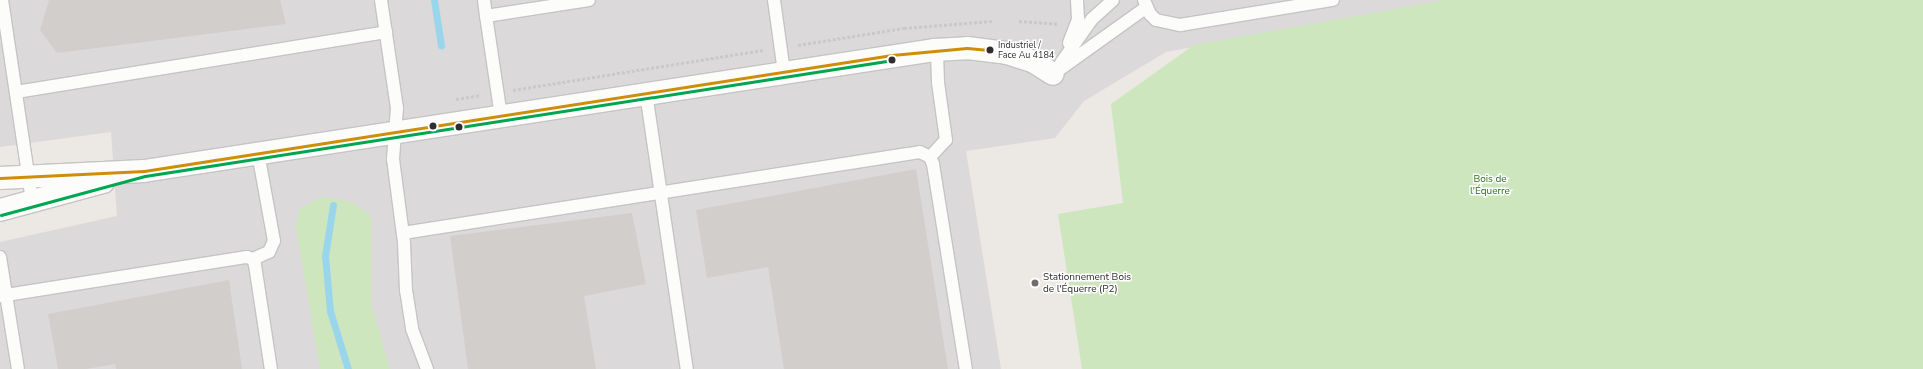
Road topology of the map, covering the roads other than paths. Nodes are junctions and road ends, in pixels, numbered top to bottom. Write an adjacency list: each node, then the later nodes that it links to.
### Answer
1 (2, 0): 15 (lane)
2 (381, 0): 11 (lane)
3 (484, 0): 10 (lane)
4 (589, 0): 10 (lane)
5 (774, 0): 13 (lane)
6 (1077, 0): 14 (lane)
7 (1113, 0): 14 (lane)
8 (1332, 0): 9 (lane)
9 (1146, 4): 14 (lane)
10 (486, 16): 17 (lane)
11 (386, 32): 15 (lane); 18 (lane)
12 (938, 50): 13 (street); 14 (street); 20 (lane)
13 (784, 72): 16 (street)
14 (1053, 74)
15 (16, 92): 22 (lane)
16 (646, 93): 17 (street); 24 (lane)
17 (501, 116): 18 (street)
18 (394, 132): 19 (street); 27 (lane)
19 (258, 153): 21 (street); 29 (lane)
20 (930, 157): 24 (lane); 35 (lane)
21 (144, 171): 22 (street); 25 (street)
22 (29, 177): 23 (street); 25 (lane)
23 (0, 178)
24 (661, 193): 27 (lane); 34 (lane)
25 (32, 201): 26 (street)
26 (0, 210)
27 (403, 233): 33 (lane)
28 (0, 257): 30 (lane)
29 (253, 260): 30 (lane); 32 (lane)
30 (3, 296): 31 (lane)
31 (18, 369)
32 (271, 369)
33 (427, 369)
34 (687, 369)
35 (966, 369)

